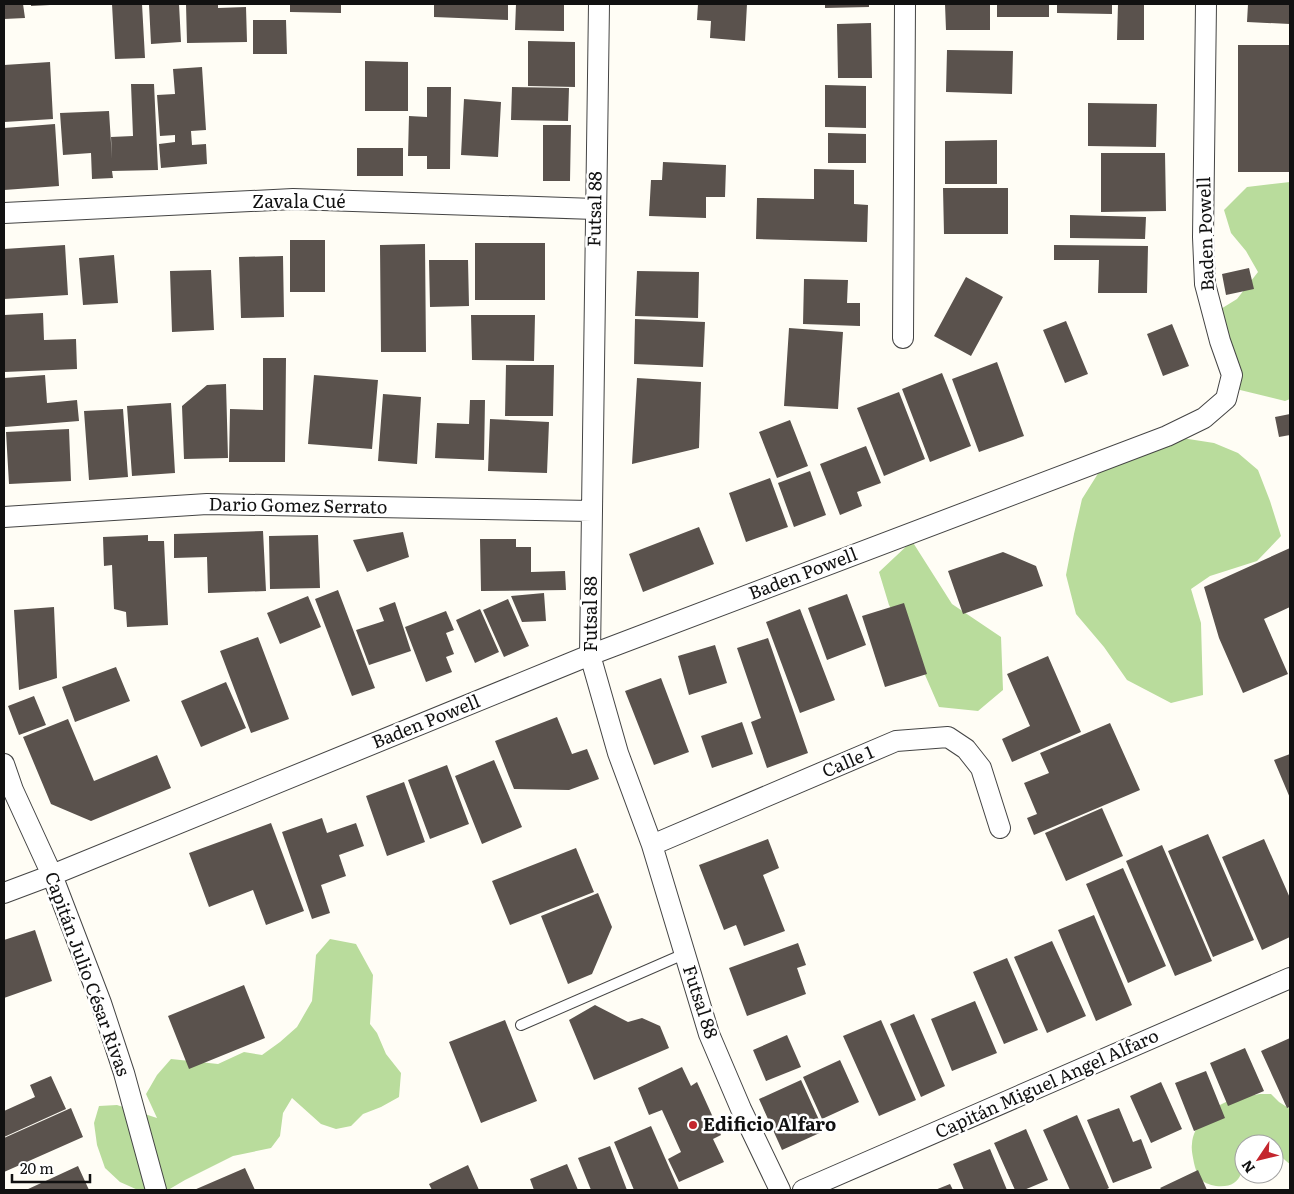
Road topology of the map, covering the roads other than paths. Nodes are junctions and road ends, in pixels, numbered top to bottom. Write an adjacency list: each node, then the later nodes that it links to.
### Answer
1 (599, 4): 4 (street, Futsal 88)
2 (905, 4): 6 (street)
3 (1206, 4): 9 (street, Baden Powell)
4 (595, 209): 5 (street, Zavala Cué); 7 (street, Futsal 88)
5 (4, 213)
6 (903, 338)
7 (592, 511): 8 (street, Dario Gomez Serrato); 9 (street, Futsal 88)
8 (4, 517)
9 (590, 655): 12 (street, Futsal 88); 13 (street, Baden Powell)
10 (4, 764): 13 (street, Capitán Julio César Rivas)
11 (1000, 828): 12 (street, Calle 1)
12 (652, 845): 15 (street, Futsal 88)
13 (52, 875): 14 (street, Baden Powell); 18 (street, Capitán Julio César Rivas)
14 (4, 893)
15 (684, 954): 17 (lane); 19 (street, Futsal 88)
16 (1290, 978): 20 (street, Capitán Miguel Angel Alfaro)
17 (521, 1025)
18 (156, 1190)
19 (780, 1190)
20 (803, 1190)

